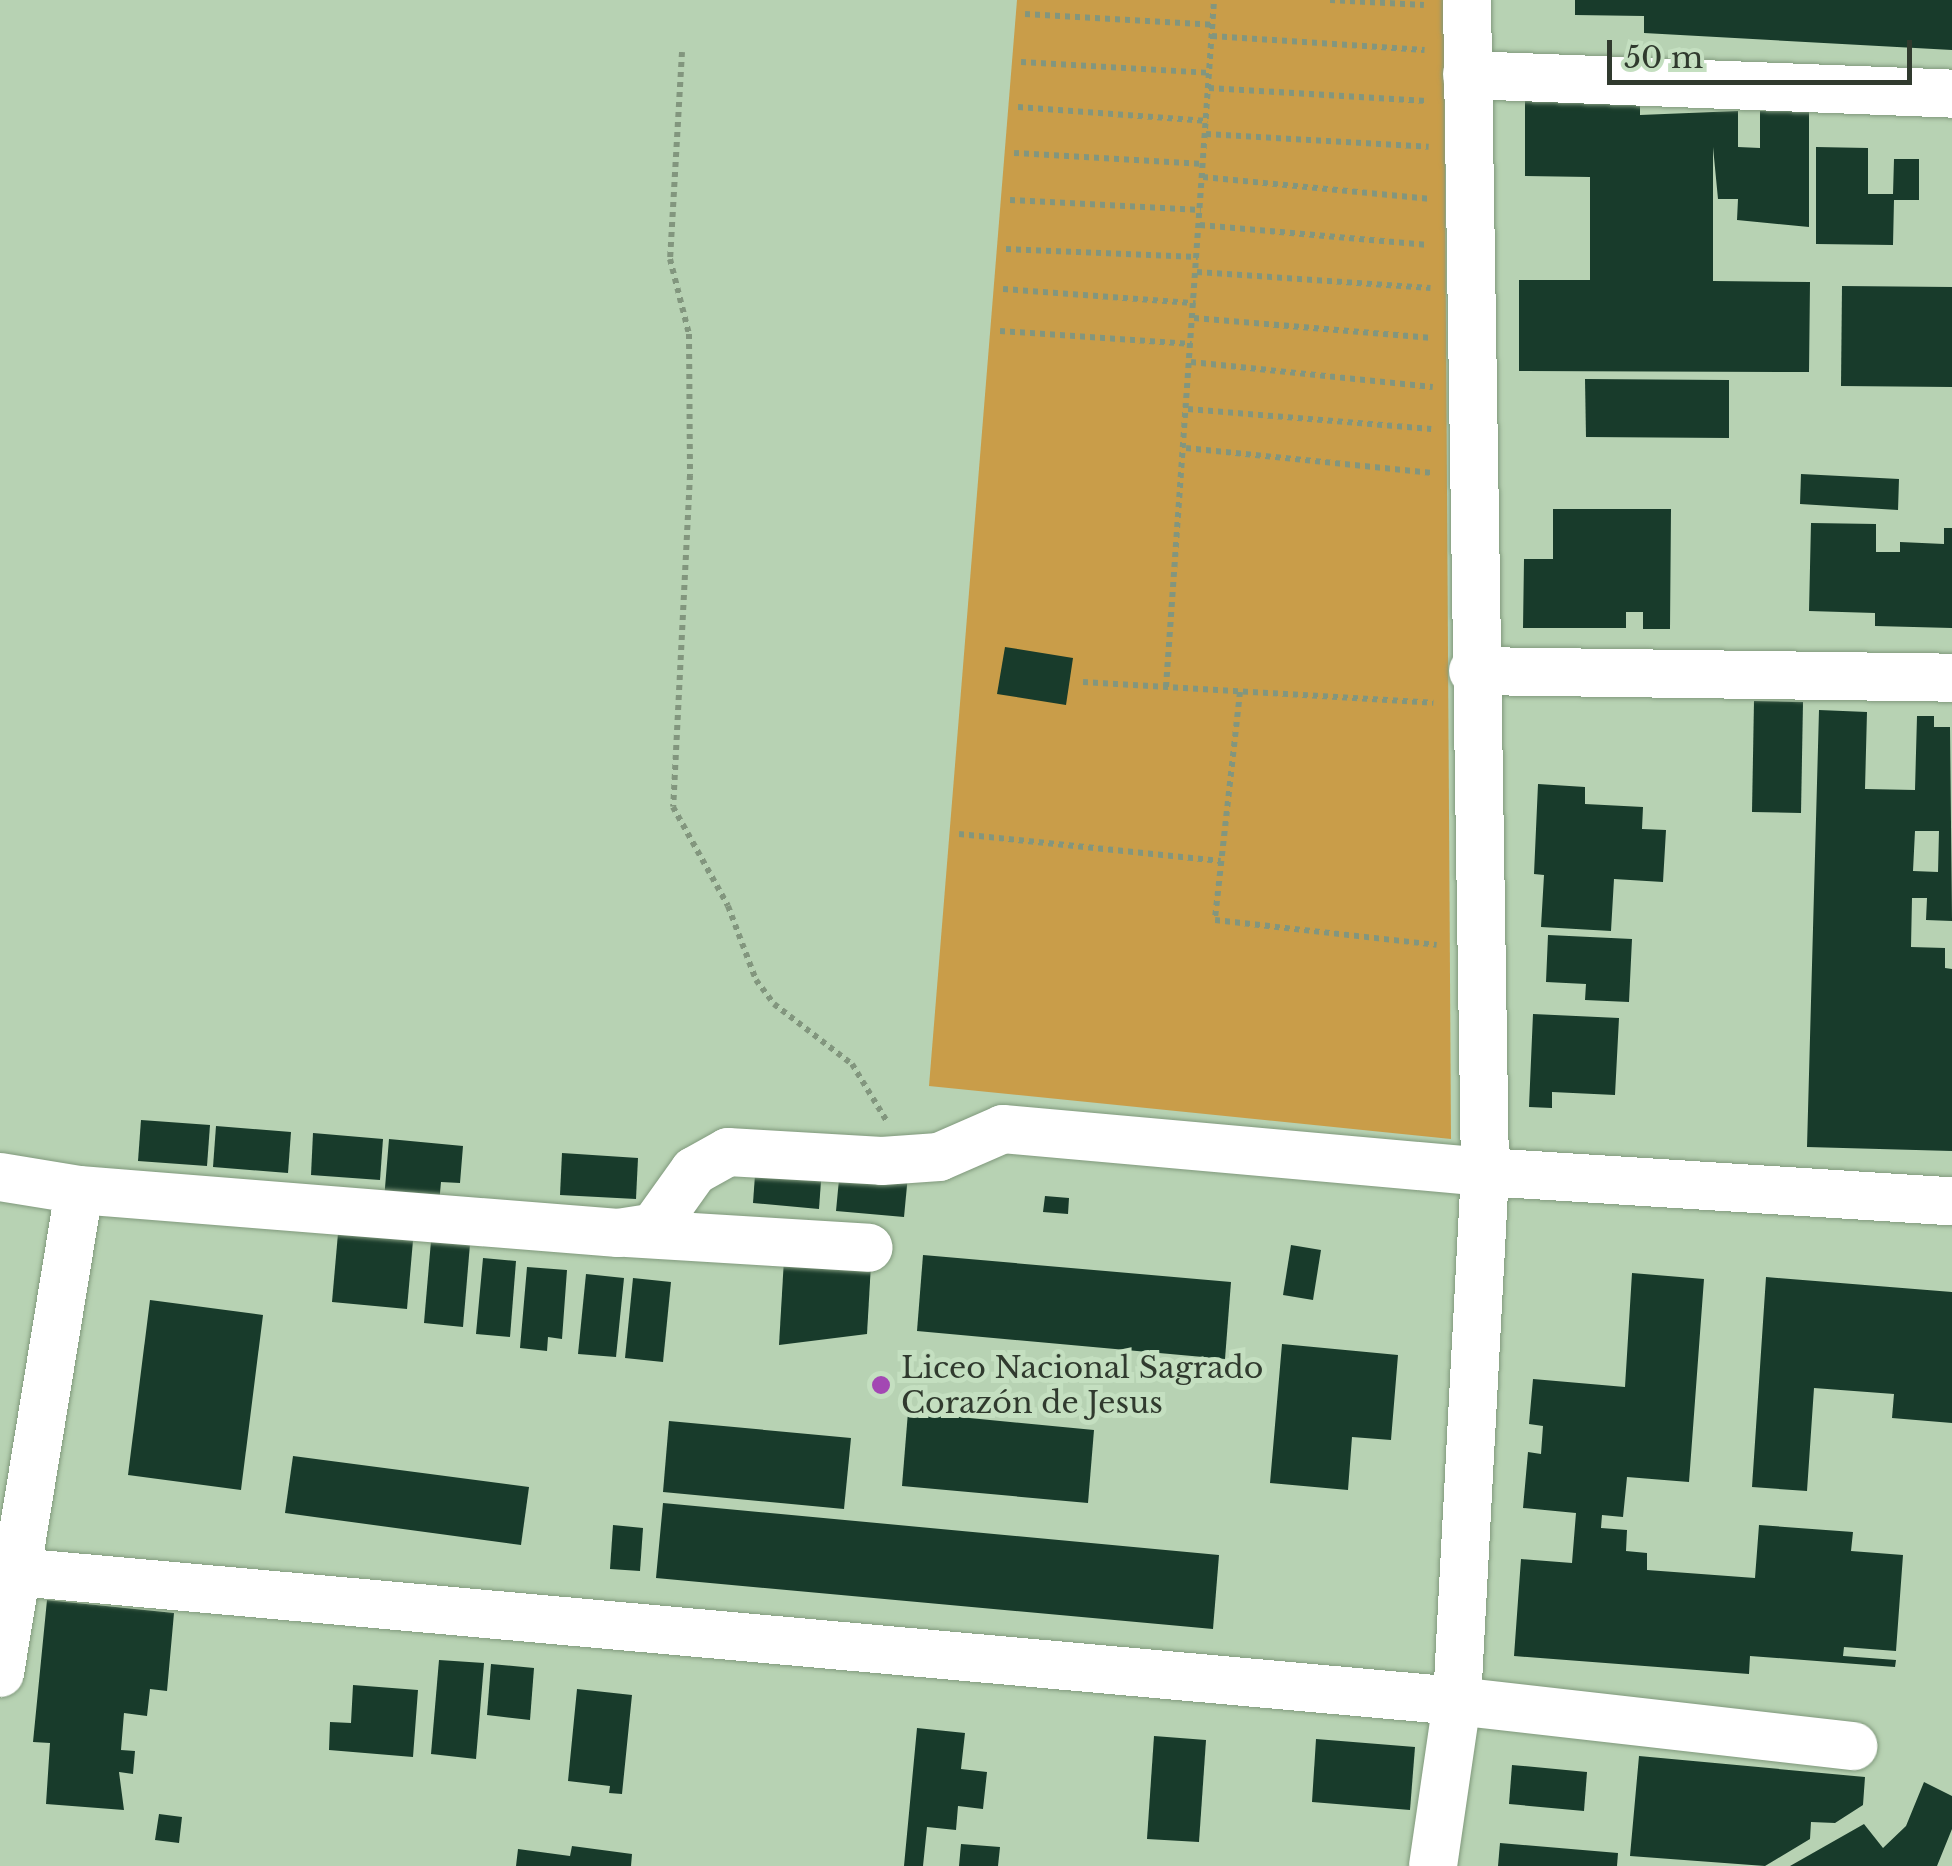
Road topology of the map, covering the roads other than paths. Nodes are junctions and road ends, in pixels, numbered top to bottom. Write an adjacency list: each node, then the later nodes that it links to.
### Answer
1 (1450, 3): 2 (street)
2 (1445, 76): 3 (street); 4 (street)
3 (1952, 94)
4 (1474, 671): 5 (street); 6 (street)
5 (1952, 678)
6 (1486, 1172): 9 (street); 10 (street); 14 (street)
7 (0, 1176): 8 (street)
8 (79, 1190): 10 (street); 12 (street)
9 (1952, 1202)
10 (618, 1232): 11 (street)
11 (868, 1248)
12 (17, 1572): 13 (street); 14 (street)
13 (0, 1673)
14 (1457, 1701): 15 (street); 16 (street)
15 (1853, 1746)
16 (1433, 1866)

